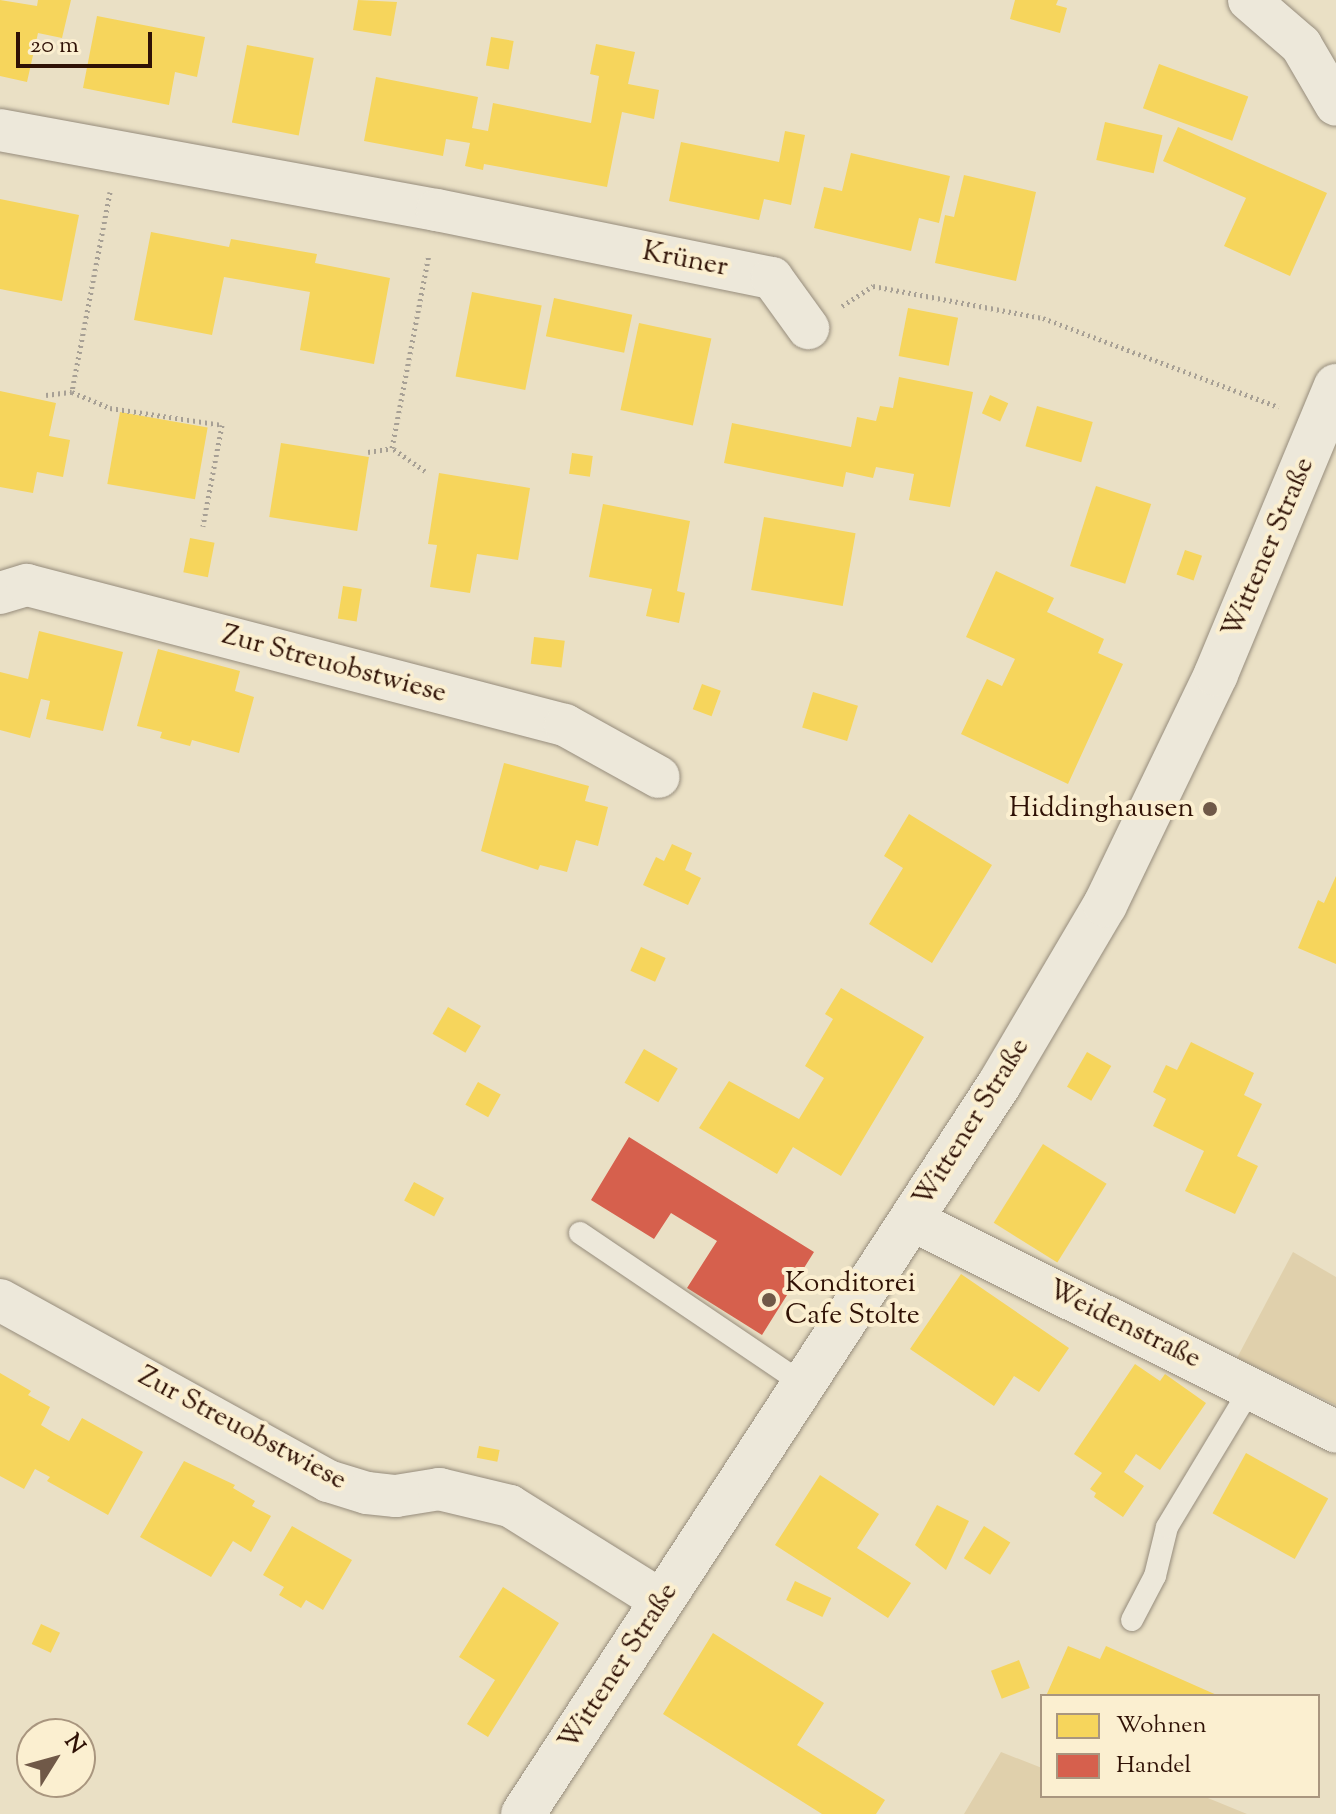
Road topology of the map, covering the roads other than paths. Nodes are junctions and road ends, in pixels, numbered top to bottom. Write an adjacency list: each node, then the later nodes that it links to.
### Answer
1 (1249, 0): 2 (street)
2 (1318, 48): 3 (street)
3 (1336, 105)
4 (0, 130): 5 (street, Krüner)
5 (808, 328)
6 (1328, 404): 9 (main road, Wittener Straße)
7 (0, 593): 8 (street, Zur Streuobstwiese)
8 (659, 777)
9 (912, 1220): 12 (main road, Wittener Straße); 13 (street, Weidenstraße)
10 (580, 1233): 12 (lane)
11 (0, 1300): 15 (street, Zur Streuobstwiese)
12 (803, 1384): 15 (main road, Wittener Straße)
13 (1251, 1388): 14 (street, Weidenstraße); 16 (lane)
14 (1336, 1431)
15 (662, 1601): 17 (main road, Wittener Straße)
16 (1132, 1620)
17 (523, 1814)

